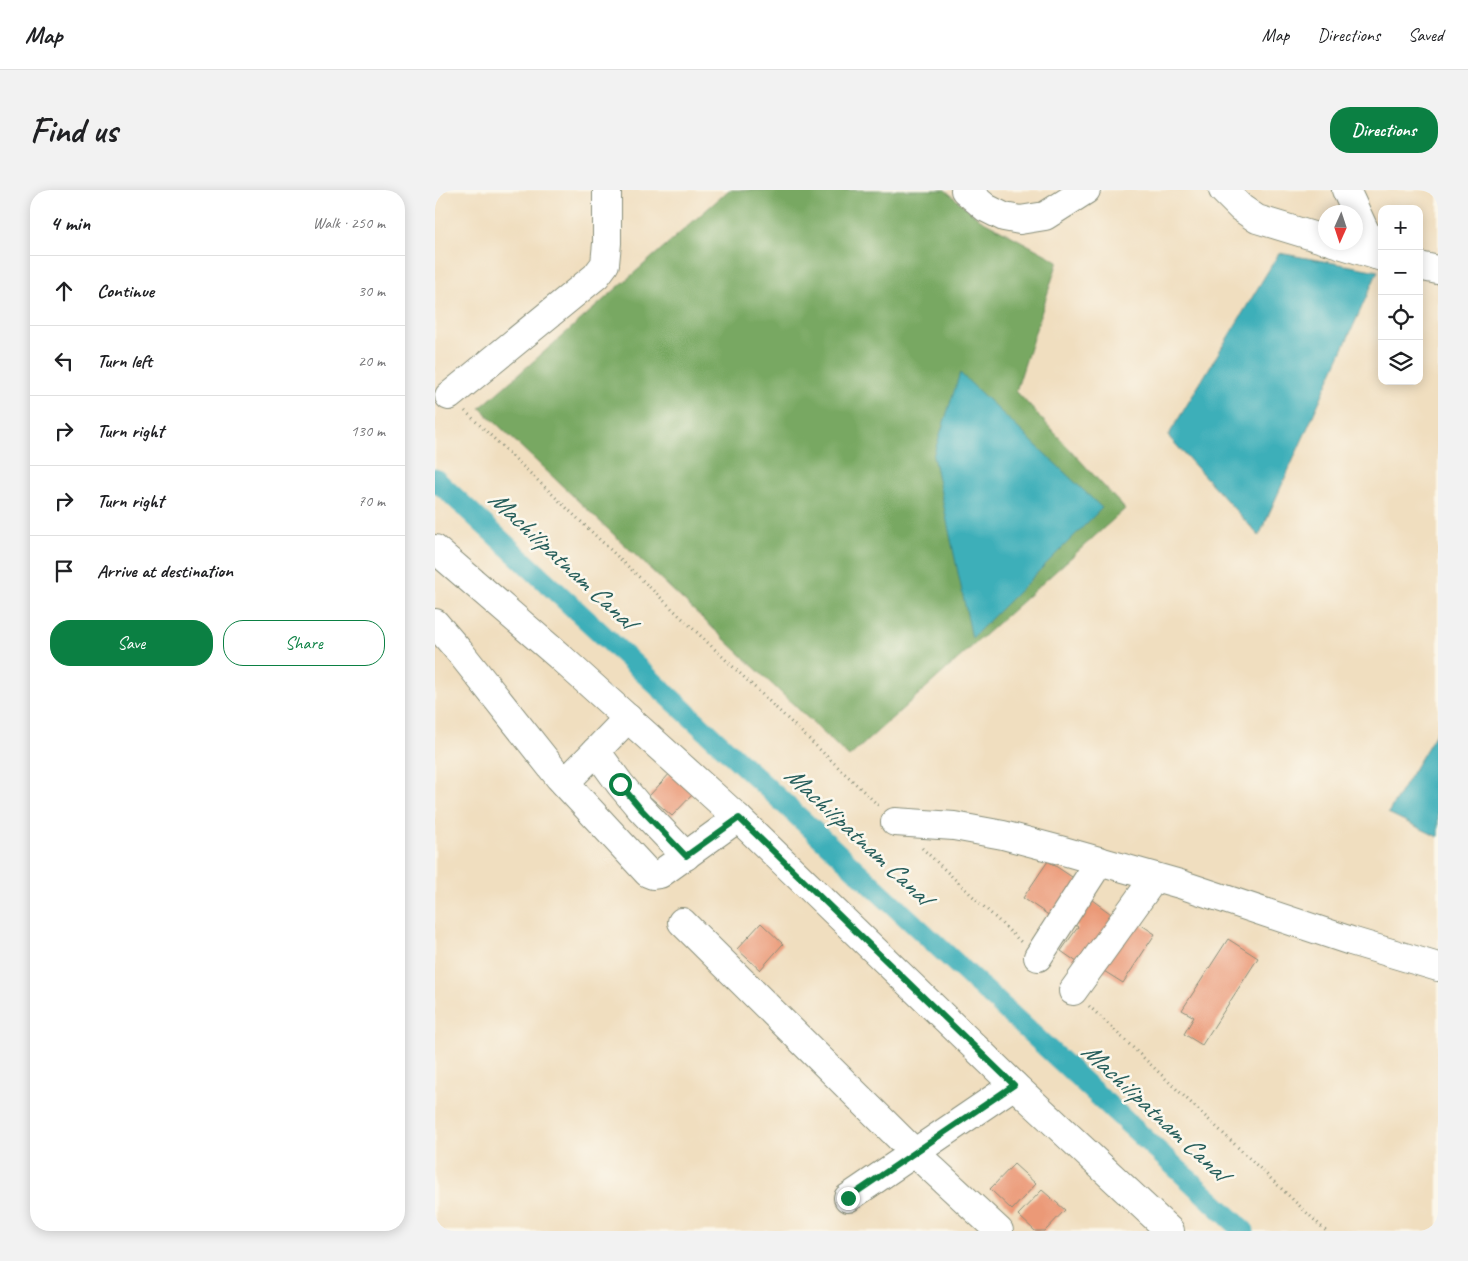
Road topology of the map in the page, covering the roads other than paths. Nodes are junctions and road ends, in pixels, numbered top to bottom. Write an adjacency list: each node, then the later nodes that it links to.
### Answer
1 (607, 190): 12 (street)
2 (965, 190): 3 (street)
3 (1085, 190)
4 (1223, 190): 6 (street)
5 (1346, 190): 8 (street)
6 (1318, 238)
7 (1359, 250): 9 (street)
8 (1378, 254)
9 (1378, 256)
10 (1423, 267): 11 (street)
11 (1438, 270)
12 (449, 396)
13 (439, 560): 15 (street)
14 (435, 623): 17 (street)
15 (628, 718): 16 (street); 18 (street)
16 (596, 751): 17 (street); 20 (street)
17 (565, 783): 20 (street)
18 (739, 818): 20 (street); 27 (street)
19 (895, 822): 21 (street)
20 (686, 856)
21 (1099, 861): 22 (street); 24 (street)
22 (1155, 877): 25 (street); 26 (street)
23 (682, 922): 28 (street)
24 (1038, 957)
25 (1438, 967)
26 (1073, 991)
27 (1014, 1085): 28 (street); 31 (street)
28 (915, 1153): 29 (street); 30 (street)
29 (848, 1198)
30 (999, 1231)
31 (1170, 1231)

